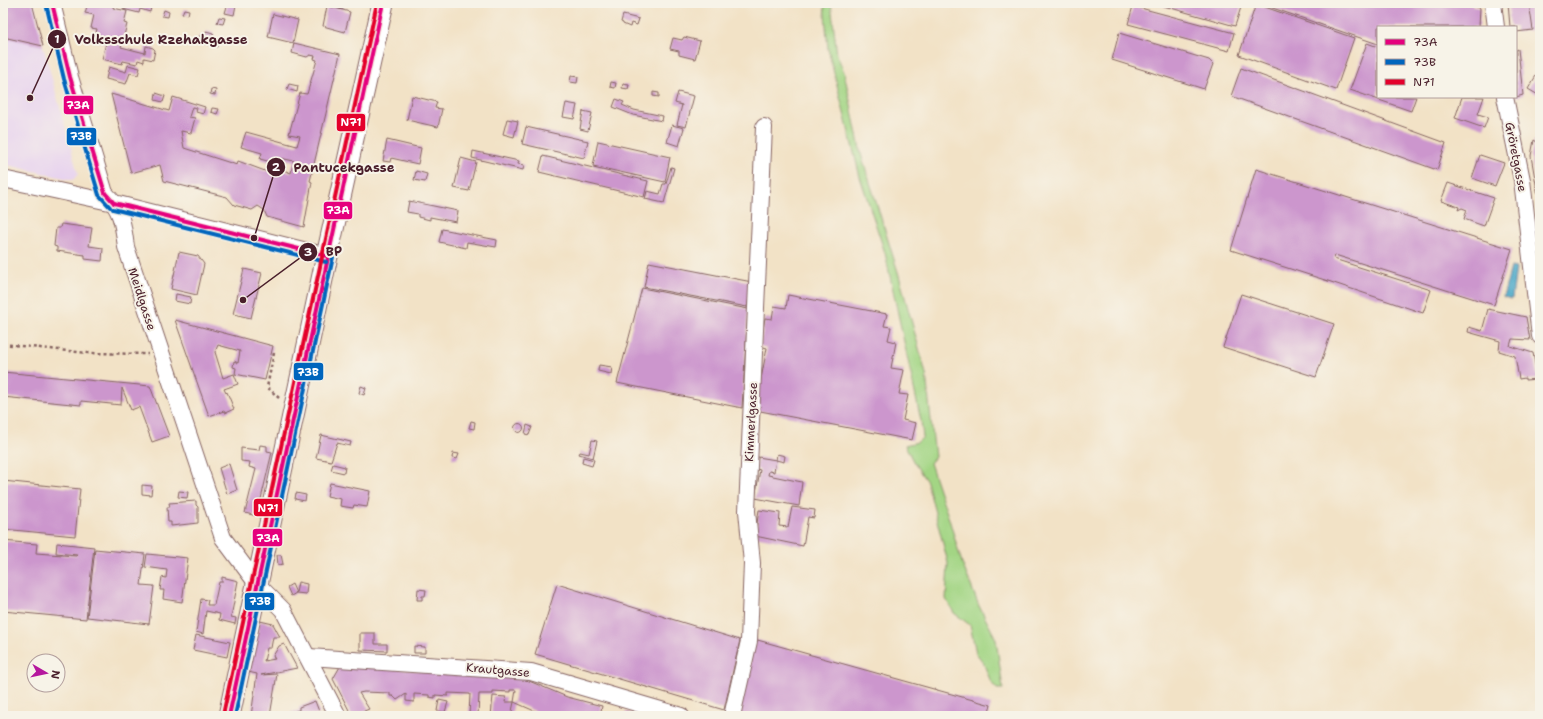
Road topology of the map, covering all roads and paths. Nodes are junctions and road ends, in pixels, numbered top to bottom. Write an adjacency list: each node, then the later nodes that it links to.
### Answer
1 (52, 3): 8 (street, Meidlgasse)
2 (383, 3): 9 (main road)
3 (1493, 3): 4 (street)
4 (1496, 26)
5 (1505, 98): 10 (street, Gröretgasse)
6 (764, 127): 20 (street, Kimmerlgasse)
7 (3, 179): 8 (street)
8 (114, 203): 9 (street); 12 (street, Meidlgasse)
9 (327, 256): 15 (main road)
10 (1540, 336)
11 (3, 344): 12 (path)
12 (160, 353): 15 (street, Meidlgasse)
13 (274, 353): 14 (path)
14 (285, 403)
15 (258, 585): 16 (street, Meidlgasse); 17 (main road)
16 (309, 656): 18 (street, Meidlgasse); 19 (street, Krautgasse)
17 (229, 716)
18 (338, 716)
19 (681, 716)
20 (732, 716)

